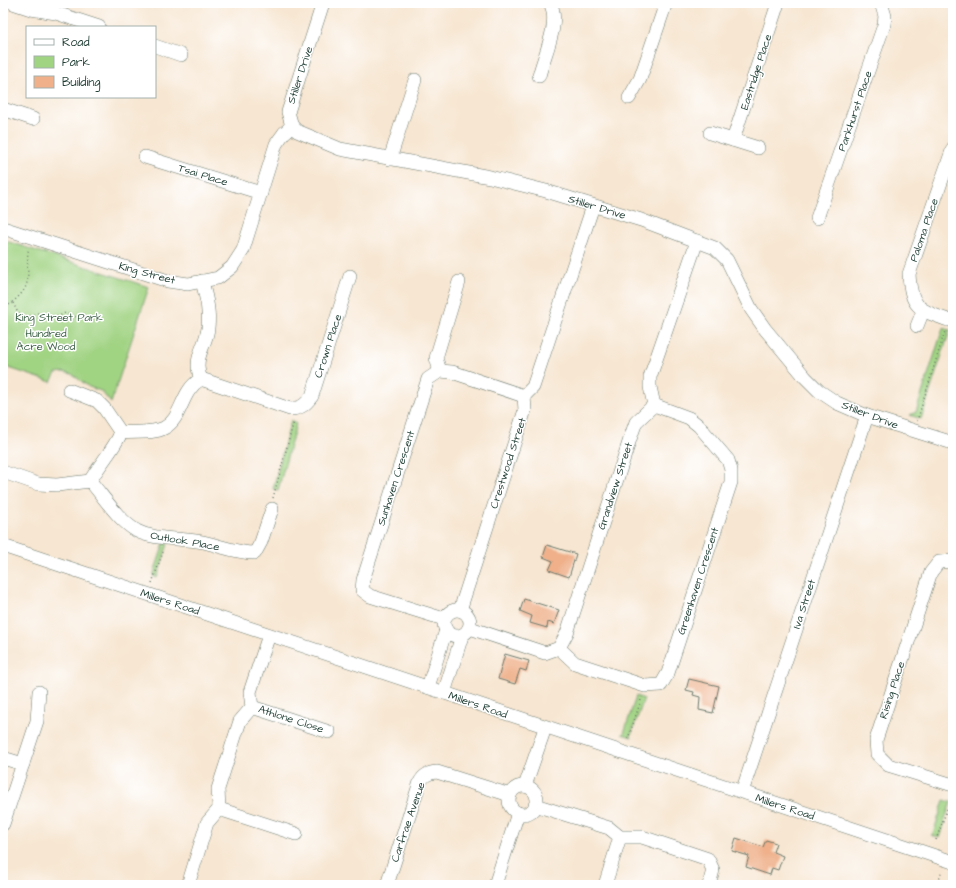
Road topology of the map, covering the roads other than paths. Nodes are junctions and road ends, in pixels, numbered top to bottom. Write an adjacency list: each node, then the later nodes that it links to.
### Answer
1 (13, 3): 7 (street)
2 (323, 3): 15 (street, Stiller Drive)
3 (550, 3): 10 (street)
4 (666, 3): 12 (street)
5 (778, 3): 17 (street, Eastridge Place)
6 (881, 3): 24 (street, Parkhurst Place)
7 (96, 26)
8 (156, 46): 9 (street)
9 (181, 54)
10 (539, 76)
11 (415, 80): 21 (street)
12 (629, 98)
13 (3, 108): 14 (street)
14 (33, 119)
15 (292, 126): 21 (street, Stiller Drive); 22 (street, King Street)
16 (710, 133): 17 (street)
17 (733, 140): 18 (street)
18 (758, 148)
19 (953, 148): 30 (street, Paloma Place)
20 (145, 157): 22 (street, Tsai Place)
21 (390, 159): 23 (street, Stiller Drive)
22 (261, 193): 28 (street, King Street)
23 (593, 206): 26 (street, Stiller Drive); 36 (street)
24 (817, 218)
25 (3, 228): 28 (street, King Street)
26 (696, 241): 37 (street); 38 (street, Stiller Drive)
27 (350, 276): 34 (street, Crown Place)
28 (202, 281): 34 (street)
29 (459, 282): 33 (street)
30 (923, 311): 31 (street); 32 (street)
31 (948, 320)
32 (918, 326)
33 (440, 370): 36 (street); 47 (street, Sunhaven Crescent)
34 (201, 379): 39 (street)
35 (69, 390): 39 (street)
36 (524, 396): 46 (street, Crestwood Street)
37 (654, 405): 50 (street, Grandview Street); 50 (street, Greenhaven Crescent)
38 (867, 416): 40 (street, Stiller Drive); 61 (street, Iva Street)
39 (121, 433): 42 (street)
40 (953, 443)
41 (3, 472): 42 (street)
42 (90, 481): 43 (street, Outlook Place)
43 (272, 509)
44 (3, 546): 49 (street, Millers Road)
45 (953, 561): 59 (street, Rising Place)
46 (460, 610): 47 (street); 48 (street)
47 (445, 625): 48 (street); 51 (street)
48 (466, 632): 50 (street); 53 (street)
49 (269, 635): 51 (street, Millers Road); 54 (street)
50 (559, 648)
51 (428, 687): 53 (street, Millers Road)
52 (39, 692): 58 (street)
53 (444, 693): 55 (street, Millers Road)
54 (252, 707): 56 (street, Athlone Close); 64 (street)
55 (545, 728): 60 (street); 61 (street, Millers Road)
56 (329, 732)
57 (3, 758): 58 (street)
58 (23, 764): 66 (street)
59 (953, 785)
60 (525, 786): 62 (street); 63 (street)
61 (742, 792): 69 (street, Millers Road)
62 (510, 795): 65 (street); 71 (street, Carfrae Avenue)
63 (535, 805): 65 (street); 68 (street)
64 (219, 809): 67 (street); 70 (street)
65 (518, 813): 72 (street)
66 (3, 824)
67 (296, 834)
68 (620, 837): 73 (street); 74 (street)
69 (949, 860)
70 (188, 885)
71 (386, 885)
72 (495, 885)
73 (605, 885)
74 (709, 885)

